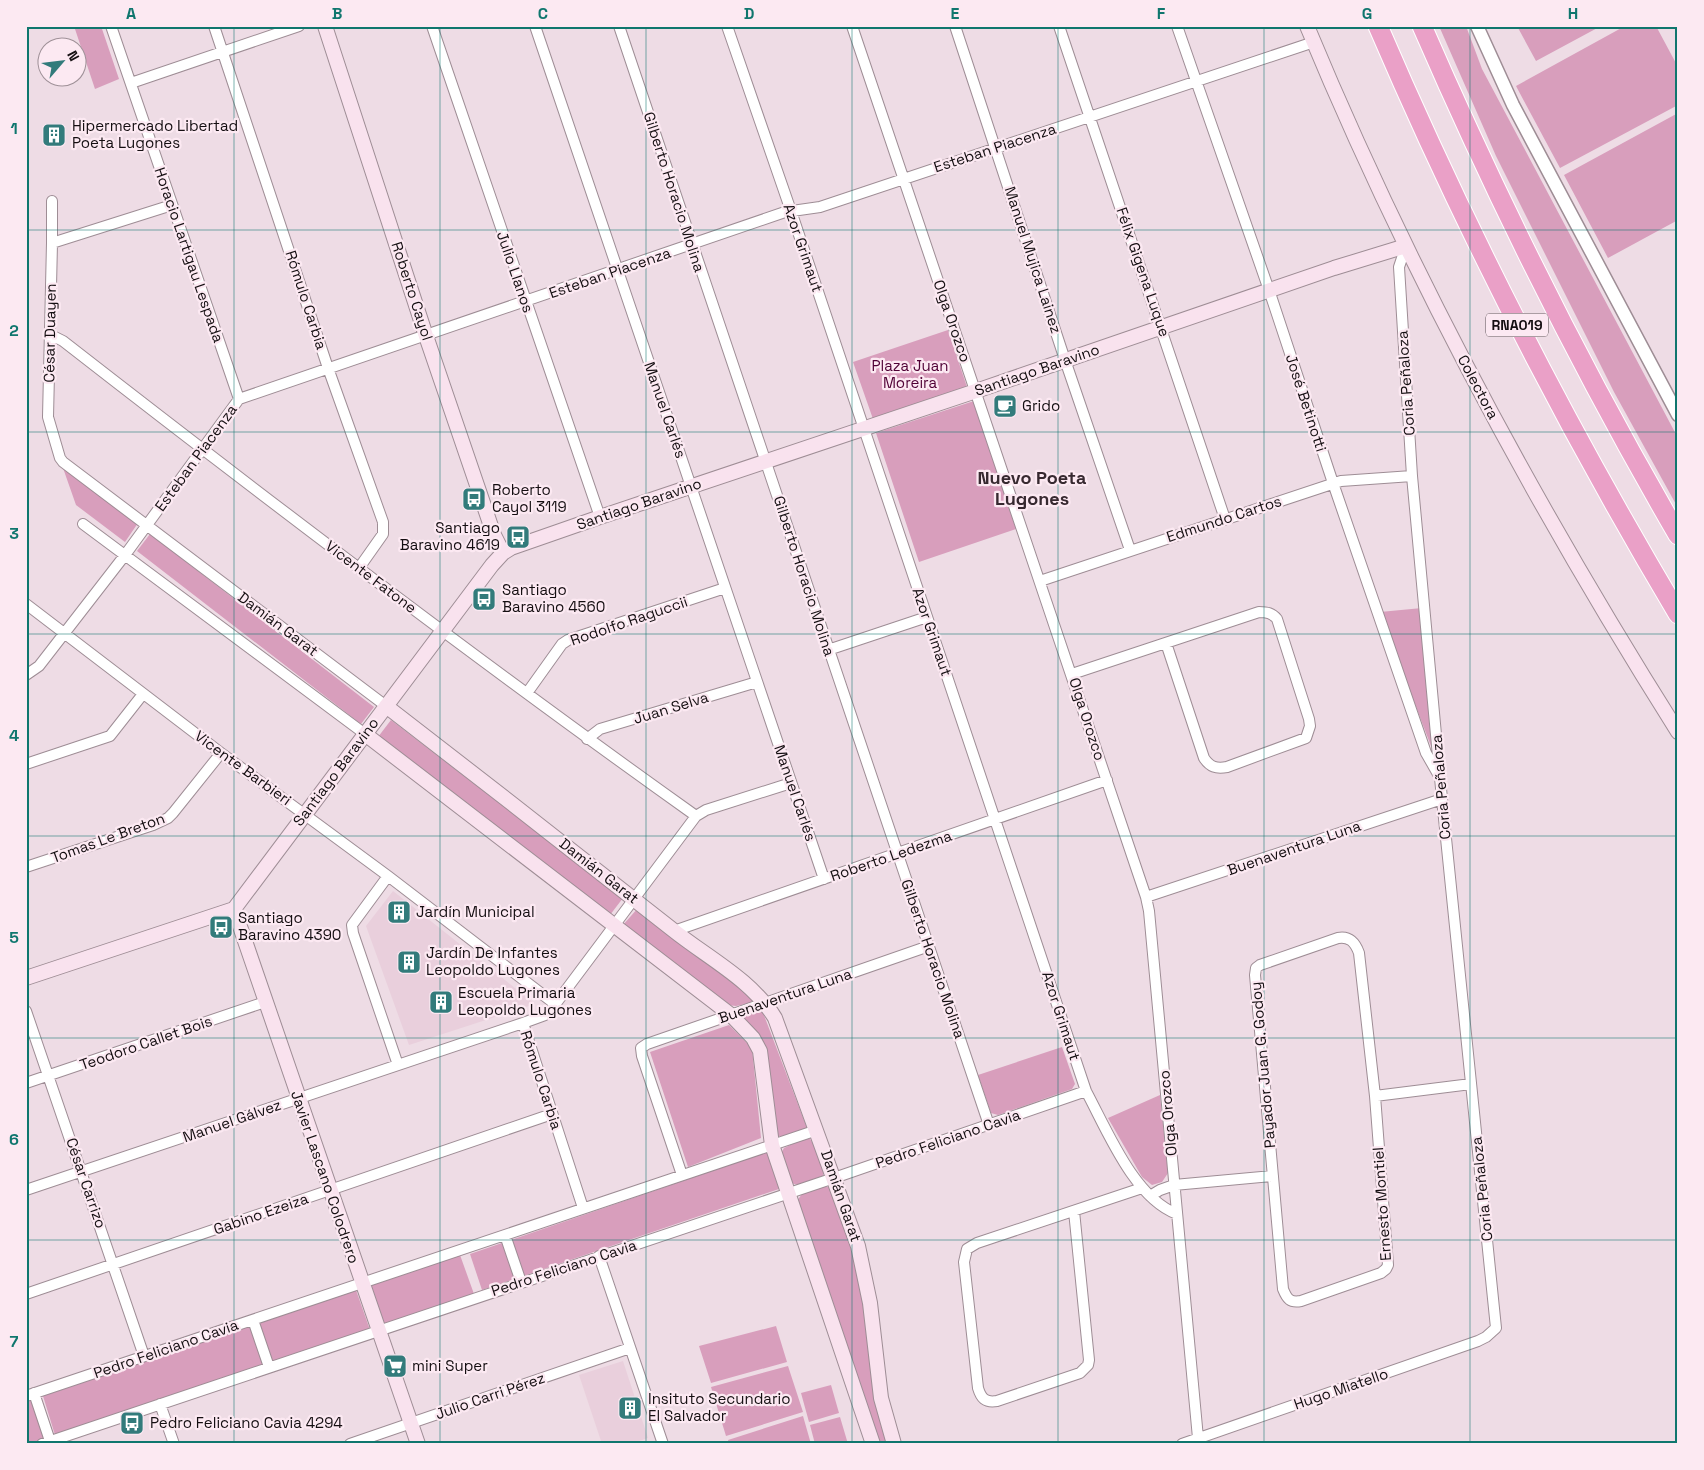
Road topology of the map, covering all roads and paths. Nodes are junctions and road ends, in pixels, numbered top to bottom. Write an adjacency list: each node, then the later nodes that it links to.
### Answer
1 (111, 26): 20 (street, Horacio Lartigau Lespada)
2 (214, 26): 18 (street, Rómulo Carbia)
3 (299, 26): 18 (street)
4 (325, 26): 35 (main road, Roberto Cayol)
5 (432, 26): 32 (street, Julio Llanos)
6 (535, 26): 30 (street, Manuel Carlés)
7 (619, 26): 28 (street, Gilberto Horacio Molina)
8 (727, 26): 26 (street, Azor Grimaut)
9 (852, 26): 23 (street, Olga Orozco)
10 (955, 26): 22 (street, Manuel Mujica Lainez)
11 (1059, 26): 21 (street, Félix Gigena Luque)
12 (1178, 26): 19 (street, José Betinotti)
13 (1307, 26): 17 (main road, Colectora)
14 (1378, 26): 60 (highway, RNA019)
15 (1422, 26): 52 (highway, RNA019)
16 (1477, 26): 40 (street)
17 (1314, 42): 19 (street, Esteban Piacenza); 29 (main road, Colectora)
18 (223, 52): 20 (street); 37 (street, Rómulo Carbia)
19 (1196, 81): 21 (street, Esteban Piacenza); 31 (street, José Betinotti)
20 (131, 83): 25 (street, Horacio Lartigau Lespada)
21 (1090, 117): 22 (street, Esteban Piacenza); 33 (street, Félix Gigena Luque)
22 (996, 147): 23 (street, Esteban Piacenza); 36 (street, Manuel Mujica Lainez)
23 (902, 179): 26 (street, Esteban Piacenza); 38 (street, Olga Orozco)
24 (52, 201): 27 (street, César Duayen)
25 (172, 205): 27 (street); 39 (street, Horacio Lartigau Lespada)
26 (791, 211): 28 (street, Esteban Piacenza); 41 (street, Azor Grimaut)
27 (52, 243): 34 (street, César Duayen)
28 (691, 244): 30 (street, Esteban Piacenza); 43 (street, Gilberto Horacio Molina)
29 (1406, 246): 31 (main road, Santiago Baravino); 45 (street, Coria Peñaloza); 72 (main road, Colectora)
30 (618, 270): 32 (street, Esteban Piacenza); 47 (street, Manuel Carlés)
31 (1269, 290): 33 (main road, Santiago Baravino); 46 (street, José Betinotti)
32 (525, 302): 35 (street, Esteban Piacenza); 48 (street, Julio Llanos)
33 (1162, 327): 36 (main road, Santiago Baravino); 49 (street, Félix Gigena Luque)
34 (49, 334): 42 (street, Vicente Fatone); 44 (street, César Duayen)
35 (426, 336): 37 (street, Esteban Piacenza); 54 (main road, Roberto Cayol)
36 (1065, 360): 38 (main road, Santiago Baravino); 53 (street, Manuel Mujica Lainez)
37 (328, 368): 39 (street, Esteban Piacenza); 56 (street, Rómulo Carbia)
38 (976, 391): 41 (main road, Santiago Baravino); 57 (street, Olga Orozco)
39 (239, 399): 42 (street, Esteban Piacenza)
40 (1678, 415)
41 (863, 428): 43 (main road, Santiago Baravino); 61 (street, Azor Grimaut)
42 (202, 450): 51 (street, Esteban Piacenza); 56 (street, Vicente Fatone)
43 (766, 461): 47 (main road, Santiago Baravino); 65 (street, Gilberto Horacio Molina)
44 (63, 462): 51 (street, Damián Garat)
45 (1412, 476): 46 (street, Edmundo Cartos); 77 (street, Coria Peñaloza)
46 (1333, 484): 49 (street, Edmundo Cartos); 77 (street, José Betinotti)
47 (691, 486): 48 (main road, Santiago Baravino); 58 (street, Manuel Carlés)
48 (600, 516): 54 (main road, Santiago Baravino)
49 (1225, 519): 53 (street, Edmundo Cartos)
50 (83, 524): 55 (street)
51 (147, 525): 55 (street, Esteban Piacenza); 71 (street, Damián Garat)
52 (1678, 535)
53 (1130, 550): 57 (street, Edmundo Cartos)
54 (503, 553): 62 (main road, Santiago Baravino)
55 (125, 555): 63 (street, Esteban Piacenza); 73 (street)
56 (359, 568): 62 (street, Vicente Fatone)
57 (1040, 581): 66 (street, Olga Orozco)
58 (725, 588): 68 (street, Manuel Carlés); 69 (street, Rodolfo Raguccii)
59 (26, 604): 63 (street, Vicente Barbieri)
60 (1678, 614)
61 (927, 617): 65 (street); 83 (street, Azor Grimaut)
62 (442, 631): 69 (street, Vicente Fatone); 71 (main road, Santiago Baravino)
63 (64, 632): 67 (street, Esteban Piacenza); 70 (street, Vicente Barbieri)
64 (1166, 643): 64 (street); 66 (street)
65 (828, 650): 84 (street, Gilberto Horacio Molina)
66 (1072, 674): 78 (street, Olga Orozco)
67 (26, 675)
68 (757, 682): 74 (street, Juan Selva); 79 (street, Manuel Carlés)
69 (527, 693): 74 (street, Vicente Fatone)
70 (143, 694): 75 (street, Vicente Barbieri); 76 (street)
71 (386, 706): 73 (main road, Santiago Baravino); 89 (main road, Damián Garat)
72 (1678, 732)
73 (365, 734): 81 (main road, Santiago Baravino); 91 (main road)
74 (587, 739): 82 (street, Vicente Fatone)
75 (221, 753): 81 (street, Vicente Barbieri); 85 (street, Tomas Le Breton)
76 (26, 764)
77 (1440, 778): 80 (street, Coria Peñaloza)
78 (1107, 780): 83 (street, Roberto Ledezma); 88 (street, Olga Orozco)
79 (791, 783): 82 (street, Rómulo Carbia); 87 (street, Manuel Carlés)
80 (1442, 798): 88 (street, Buenaventura Luna); 104 (street, Coria Peñaloza)
81 (305, 813): 86 (street, Vicente Barbieri); 90 (main road, Santiago Baravino)
82 (696, 816): 89 (street, Rómulo Carbia)
83 (995, 819): 84 (street, Roberto Ledezma); 105 (street, Azor Grimaut)
84 (897, 853): 87 (street, Roberto Ledezma); 93 (street, Gilberto Horacio Molina)
85 (26, 867)
86 (388, 876): 97 (street, Vicente Barbieri); 101 (street)
87 (824, 879): 92 (street, Roberto Ledezma)
88 (1146, 897): 116 (street, Olga Orozco)
89 (635, 899): 91 (street, Rómulo Carbia); 92 (main road, Damián Garat)
90 (234, 909): 94 (main road); 95 (main road, Javier Lascano Colodrero)
91 (614, 925): 97 (street, Rómulo Carbia); 99 (main road)
92 (674, 931): 96 (main road, Damián Garat)
93 (929, 946): 96 (street, Buenaventura Luna); 109 (street, Gilberto Horacio Molina)
94 (26, 978)
95 (265, 1002): 102 (street, Teodoro Callet Bois); 107 (main road, Javier Lascano Colodrero)
96 (766, 1003): 99 (street, Buenaventura Luna); 110 (main road, Damián Garat)
97 (555, 1004): 100 (street, Rómulo Carbia)
98 (26, 1011): 102 (street, César Carrizo)
99 (732, 1015): 111 (main road); 113 (street, Buenaventura Luna)
100 (523, 1023): 101 (street, Manuel Gálvez); 108 (street, Rómulo Carbia)
101 (398, 1066): 107 (street, Manuel Gálvez)
102 (50, 1076): 103 (street, Teodoro Callet Bois); 112 (street, César Carrizo)
103 (26, 1084)
104 (1471, 1084): 106 (street); 132 (street, Coria Peñaloza)
105 (1086, 1091): 109 (street, Pedro Feliciano Cavia); 117 (street, Azor Grimaut)
106 (1375, 1096): 114 (street, Ernesto Montiel); 114 (street, Payador Juan G. Godoy)
107 (298, 1098): 112 (street, Manuel Gálvez); 119 (main road, Javier Lascano Colodrero)
108 (552, 1114): 119 (street, Gabino Ezeiza); 122 (street, Rómulo Carbia)
109 (989, 1125): 115 (street, Pedro Feliciano Cavia)
110 (817, 1130): 111 (street, Pedro Feliciano Cavia); 115 (main road, Damián Garat)
111 (772, 1144): 113 (street, Pedro Feliciano Cavia); 120 (main road)
112 (82, 1172): 118 (street, Manuel Gálvez); 127 (street, César Carrizo)
113 (682, 1175): 122 (street, Pedro Feliciano Cavia)
114 (1273, 1176): 116 (street)
115 (834, 1178): 120 (street, Pedro Feliciano Cavia); 147 (main road, Damián Garat)
116 (1174, 1185): 121 (street); 124 (street, Olga Orozco)
117 (1142, 1188): 121 (street, Azor Grimaut); 123 (street)
118 (26, 1190)
119 (330, 1190): 127 (street, Gabino Ezeiza); 129 (main road, Javier Lascano Colodrero)
120 (789, 1193): 126 (street, Pedro Feliciano Cavia); 146 (main road)
121 (1150, 1196): 124 (street, Azor Grimaut)
122 (583, 1208): 125 (street, Pedro Feliciano Cavia)
123 (1074, 1211): 123 (street)
124 (1177, 1214): 140 (street, Olga Orozco)
125 (505, 1234): 128 (street); 129 (street, Pedro Feliciano Cavia)
126 (599, 1256): 128 (street, Pedro Feliciano Cavia); 134 (street)
127 (113, 1264): 130 (street, Gabino Ezeiza); 135 (street, César Carrizo)
128 (521, 1282): 133 (street, Pedro Feliciano Cavia)
129 (362, 1283): 131 (street, Pedro Feliciano Cavia); 133 (main road, Javier Lascano Colodrero)
130 (26, 1294)
131 (253, 1320): 135 (street, Pedro Feliciano Cavia); 136 (street)
132 (1496, 1328): 140 (street, Hugo Miatello)
133 (378, 1330): 136 (street, Pedro Feliciano Cavia); 139 (main road, Javier Lascano Colodrero)
134 (630, 1348): 139 (street, Julio Carri Pérez); 142 (street)
135 (144, 1356): 137 (street, Pedro Feliciano Cavia)
136 (269, 1367): 138 (street, Pedro Feliciano Cavia)
137 (30, 1395): 141 (street)
138 (160, 1404): 141 (street, Pedro Feliciano Cavia); 143 (street)
139 (411, 1424): 144 (street, Julio Carri Pérez); 145 (main road, Javier Lascano Colodrero)
140 (1198, 1438): 148 (street, Hugo Miatello)
141 (46, 1442)
142 (660, 1443)
143 (174, 1444)
144 (350, 1444)
145 (418, 1444)
146 (873, 1444)
147 (894, 1444)
148 (1182, 1444)

